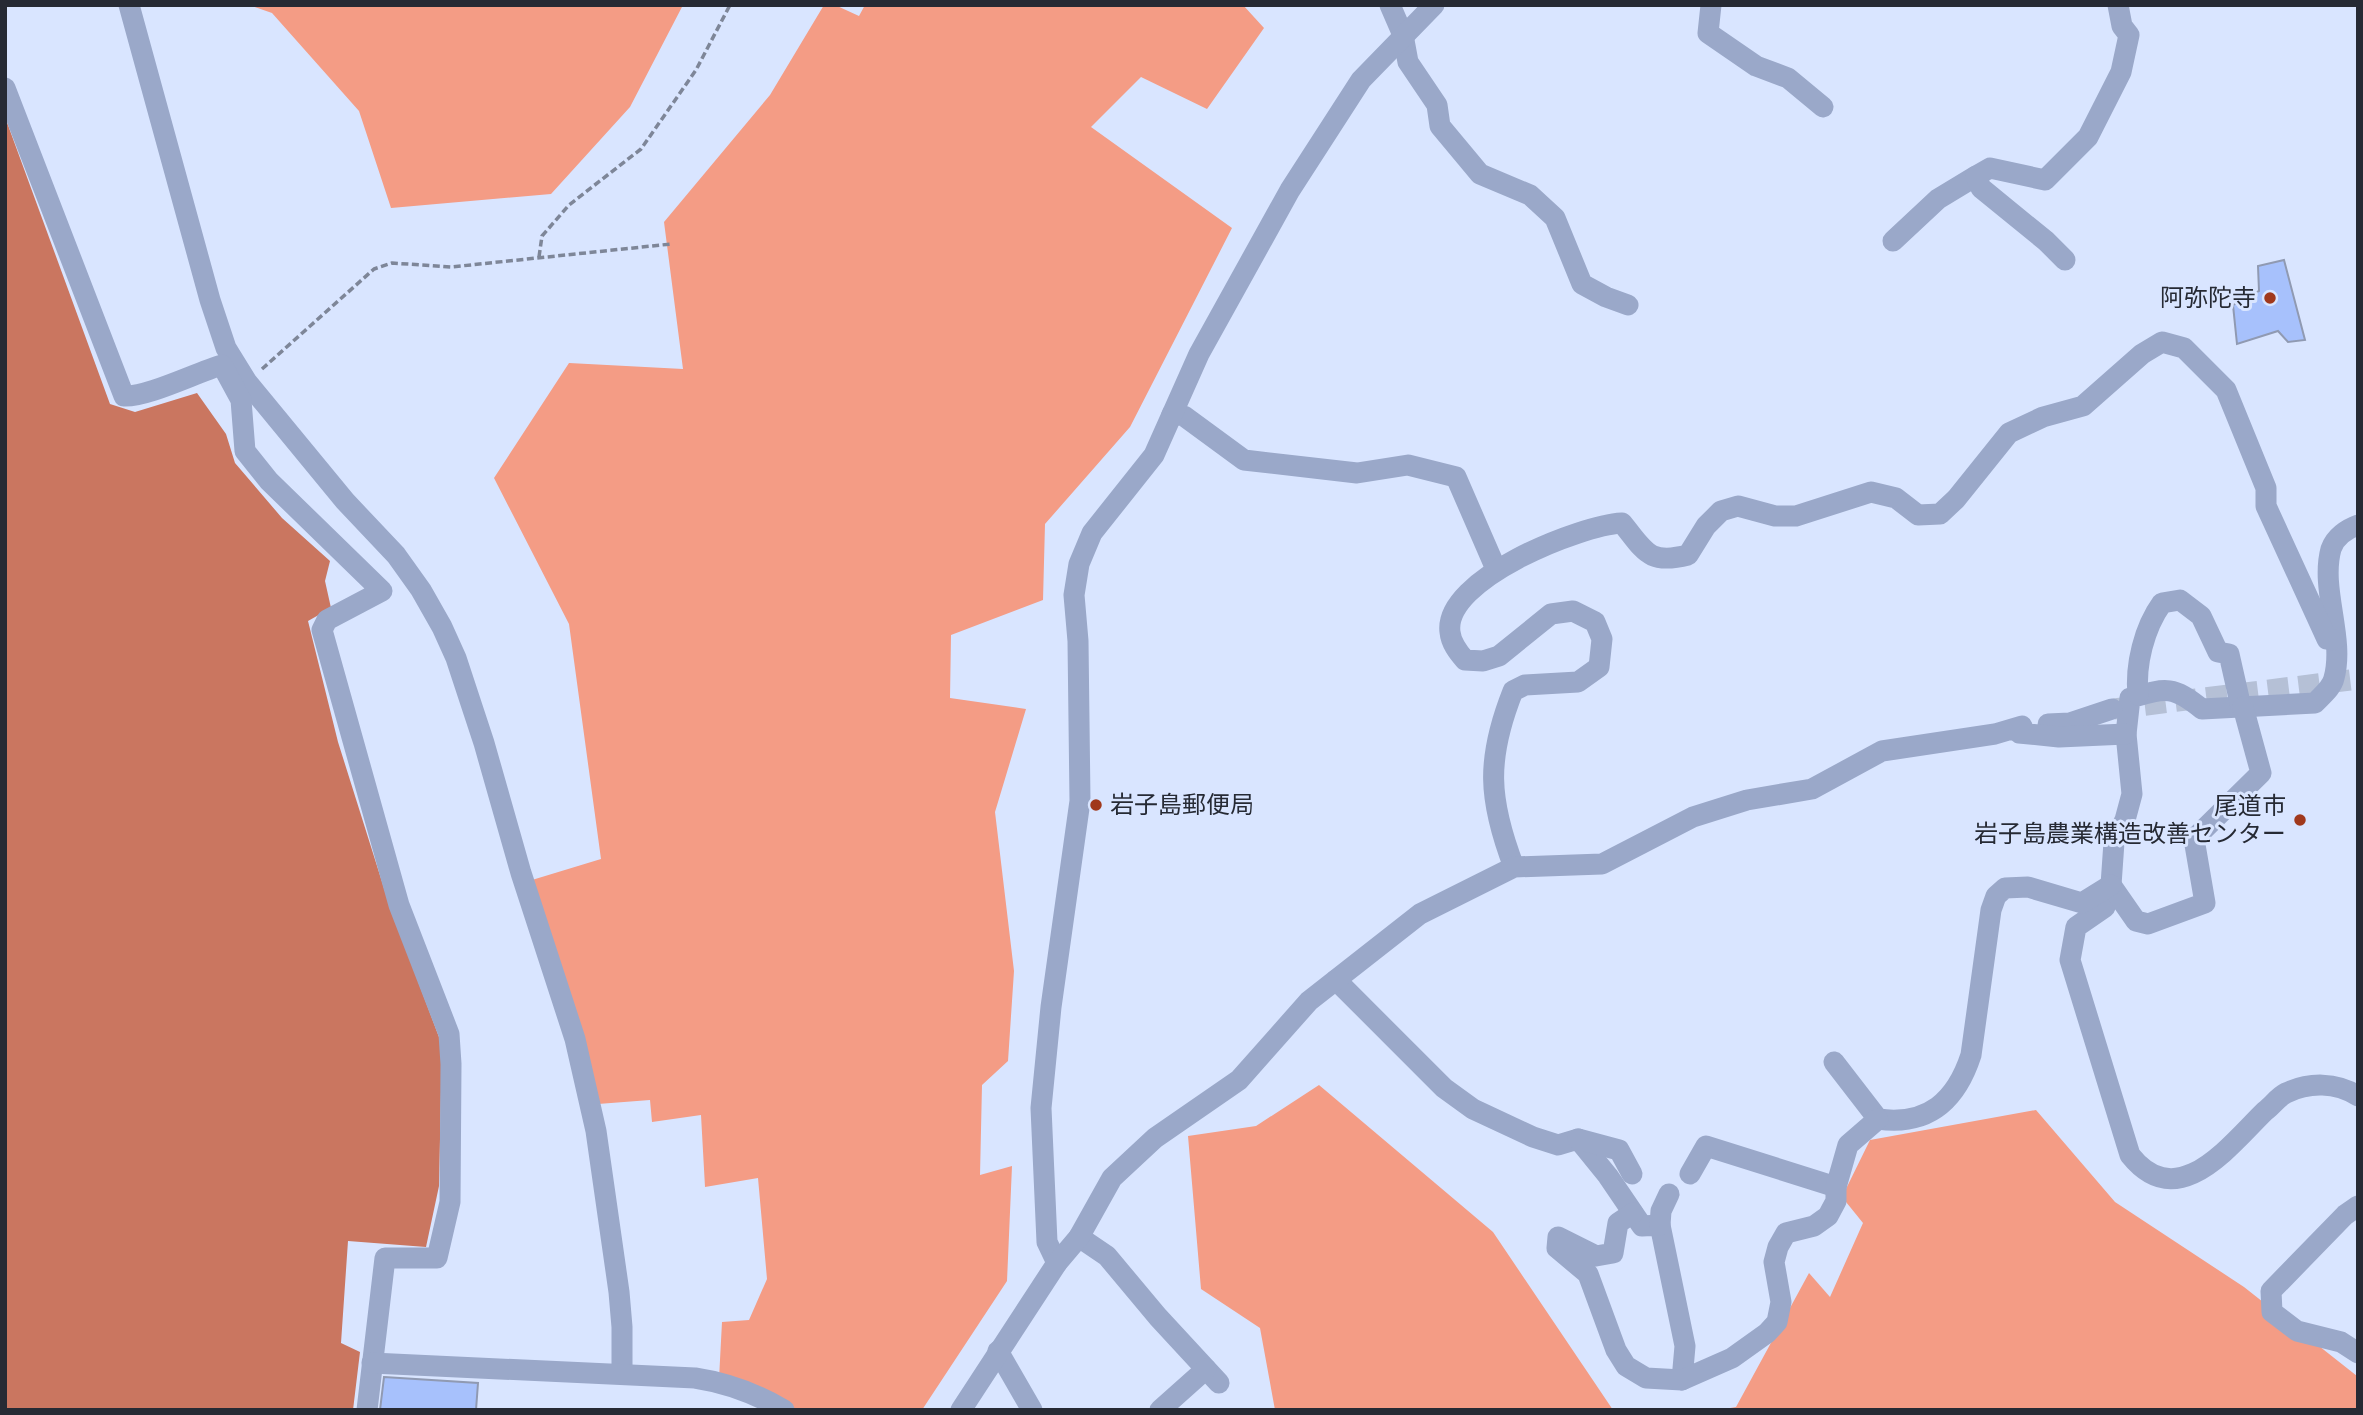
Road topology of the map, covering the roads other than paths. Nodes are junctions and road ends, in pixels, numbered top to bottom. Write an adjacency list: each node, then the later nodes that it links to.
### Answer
1 (129, 5): 41 (street)
2 (1390, 5): 6 (street)
3 (1434, 5): 6 (street)
4 (1711, 5): 8 (street)
5 (2118, 5): 9 (street)
6 (1403, 36): 12 (street); 13 (street)
7 (5, 88): 40 (street)
8 (1823, 107)
9 (1976, 176): 10 (street); 11 (street)
10 (1893, 241)
11 (2064, 260)
12 (1628, 305)
13 (1172, 414): 15 (street); 37 (street)
14 (2358, 525): 16 (street)
15 (1496, 569): 16 (street); 22 (street)
16 (2335, 640): 18 (street)
17 (2138, 695): 18 (street); 18 (street); 21 (street)
18 (2242, 707): 23 (street)
19 (2112, 709): 20 (street)
20 (2022, 726): 21 (street); 22 (street)
21 (2126, 734): 23 (street)
22 (1514, 867): 24 (street)
23 (2111, 885): 26 (street); 27 (street)
24 (1336, 980): 28 (street); 36 (street)
25 (1834, 1062): 27 (street)
26 (2358, 1096)
27 (1878, 1119): 31 (street)
28 (1578, 1139): 29 (street); 34 (street)
29 (1632, 1174)
30 (1690, 1174): 31 (street)
31 (1836, 1187): 42 (street)
32 (1669, 1194): 35 (street)
33 (2358, 1206): 39 (street)
34 (1633, 1213): 35 (street); 42 (street)
35 (1660, 1226): 42 (street)
36 (1079, 1237): 37 (street); 47 (street)
37 (1058, 1263): 38 (street)
38 (998, 1351): 45 (street); 46 (street)
39 (2358, 1353)
40 (372, 1363): 41 (street); 43 (street)
41 (622, 1373): 44 (street)
42 (1682, 1380)
43 (368, 1410)
44 (784, 1410)
45 (961, 1410)
46 (1032, 1410)
47 (1160, 1410)

